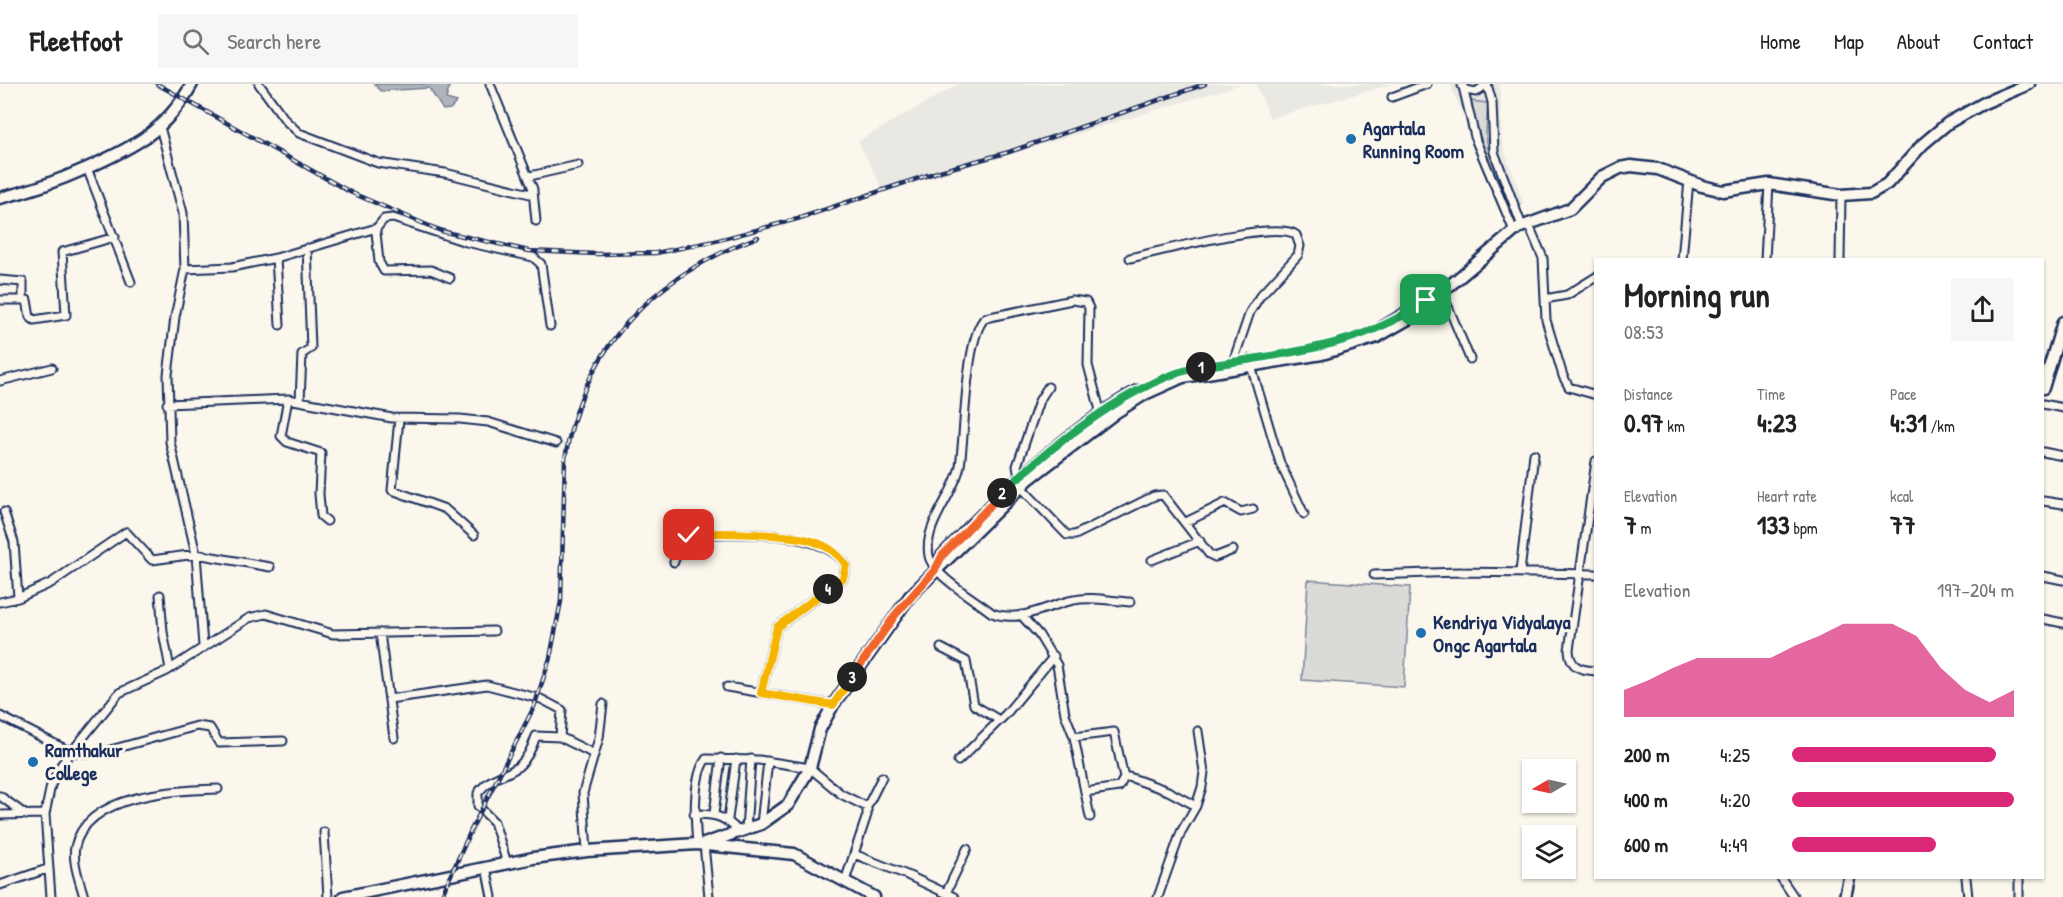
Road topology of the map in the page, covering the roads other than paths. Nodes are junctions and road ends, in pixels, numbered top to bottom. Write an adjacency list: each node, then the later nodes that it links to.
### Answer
1 (192, 84): 9 (street)
2 (259, 84): 15 (street)
3 (490, 84): 12 (street)
4 (1427, 84): 8 (street)
5 (1487, 84): 7 (street); 19 (street)
6 (2029, 84): 16 (street)
7 (1462, 86): 19 (street)
8 (1392, 98)
9 (160, 126): 11 (street); 28 (street)
10 (578, 165): 12 (street)
11 (87, 168): 17 (street); 21 (street)
12 (530, 176): 15 (street)
13 (1689, 180): 14 (street); 19 (street); 25 (street)
14 (1769, 184): 16 (street); 26 (street)
15 (533, 191): 18 (street)
16 (1841, 195): 27 (street)
17 (0, 198)
18 (536, 221)
19 (1522, 227): 33 (street); 34 (street)
20 (375, 230): 22 (street); 29 (street); 39 (street)
21 (115, 237): 32 (street); 36 (street)
22 (307, 248): 23 (street); 50 (street)
23 (276, 258): 28 (street); 38 (street)
24 (1130, 258): 42 (street)
25 (1682, 258)
26 (1766, 258)
27 (1840, 258)
28 (186, 269): 51 (street)
29 (450, 278)
30 (1594, 278): 34 (street)
31 (0, 280): 36 (street)
32 (131, 282)
33 (1442, 292): 41 (street); 43 (street)
34 (1545, 299): 48 (street)
35 (0, 300): 36 (street)
36 (23, 300)
37 (2063, 321): 40 (street)
38 (280, 325)
39 (550, 326)
40 (2059, 354): 46 (street)
41 (1470, 359)
42 (1233, 362): 43 (street); 54 (street)
43 (1250, 362): 54 (street); 69 (street)
44 (52, 368): 45 (street)
45 (0, 381)
46 (2044, 386)
47 (1048, 387): 62 (street)
48 (1594, 395)
49 (288, 399): 50 (street); 51 (street); 70 (street)
50 (300, 401): 56 (street)
51 (167, 404): 75 (street)
52 (2044, 404): 53 (street)
53 (2063, 408)
54 (1113, 410): 55 (street); 62 (street)
55 (1101, 414): 62 (street); 79 (street)
56 (399, 419): 57 (street); 72 (street)
57 (556, 443)
58 (2044, 452): 60 (street)
59 (1534, 454): 80 (street)
60 (2063, 456)
61 (1594, 474): 66 (street)
62 (1023, 479): 71 (street); 79 (street)
63 (2044, 501): 64 (street)
64 (2063, 504)
65 (1253, 509): 71 (street)
66 (1588, 511): 68 (street); 81 (street)
67 (4, 512): 87 (street)
68 (1594, 512)
69 (1304, 514)
70 (327, 521)
71 (1186, 522): 73 (street)
72 (474, 535)
73 (1200, 541): 74 (street); 76 (street)
74 (1233, 550)
75 (196, 554): 78 (street); 87 (street); 95 (street)
76 (1152, 561)
77 (674, 562): 101 (street)
78 (270, 567)
79 (935, 570): 90 (street); 104 (street)
80 (1520, 572): 81 (street); 83 (street)
81 (1578, 573): 82 (street); 99 (street)
82 (1594, 574)
83 (1374, 575)
84 (2044, 576): 85 (street)
85 (2063, 580)
86 (160, 595): 98 (street)
87 (18, 598): 88 (street)
88 (0, 602)
89 (1130, 602): 90 (street)
90 (1022, 615): 97 (street)
91 (2044, 619): 92 (street)
92 (2063, 623)
93 (494, 631): 94 (street)
94 (381, 633): 95 (street); 102 (street)
95 (203, 646): 98 (street)
96 (941, 648): 106 (street)
97 (1053, 656): 106 (street); 109 (street)
98 (170, 669): 112 (street)
99 (1594, 671)
100 (727, 687): 101 (street)
101 (761, 693): 104 (street)
102 (389, 699): 108 (street); 110 (street)
103 (603, 704): 113 (street)
104 (833, 705): 119 (street)
105 (0, 716): 112 (street)
106 (999, 720): 118 (street)
107 (1198, 731): 125 (street)
108 (560, 737): 113 (street); 141 (street)
109 (1074, 737): 121 (street); 123 (street)
110 (394, 738)
111 (283, 741): 112 (street)
112 (71, 752): 128 (street)
113 (594, 754): 139 (street)
114 (721, 758): 115 (street); 129 (street); 130 (street)
115 (736, 759): 116 (street); 133 (street)
116 (751, 759): 117 (street); 135 (street)
117 (768, 761): 119 (street); 134 (street)
118 (958, 761)
119 (810, 768): 126 (street); 134 (street)
120 (882, 777): 126 (street)
121 (1124, 778): 123 (street); 125 (street)
122 (218, 789): 152 (street)
123 (1085, 792): 132 (street)
124 (0, 796): 127 (street)
125 (1196, 806): 159 (street)
126 (867, 807): 140 (street)
127 (26, 814): 128 (street); 131 (street)
128 (45, 814): 143 (street)
129 (694, 814): 130 (street); 137 (street)
130 (714, 814): 133 (street)
131 (0, 815)
132 (1090, 817)
133 (728, 819): 135 (street)
134 (761, 824): 135 (street)
135 (743, 830): 137 (street)
136 (324, 832): 153 (street)
137 (700, 844): 139 (street); 148 (street); 156 (street)
138 (967, 849): 150 (street)
139 (587, 851): 141 (street)
140 (854, 854): 148 (street); 150 (street)
141 (507, 863): 142 (street)
142 (486, 867): 154 (street); 155 (street)
143 (47, 869): 149 (street); 151 (street)
144 (1782, 879): 160 (street)
145 (1849, 879): 161 (street)
146 (1966, 879): 162 (street)
147 (2019, 879): 163 (street)
148 (845, 881): 157 (street)
149 (0, 885)
150 (946, 893): 158 (street)
151 (51, 897)
152 (84, 897)
153 (328, 897)
154 (343, 897)
155 (492, 897)
156 (709, 897)
157 (874, 897)
158 (954, 897)
159 (1158, 897)
160 (1794, 897)
161 (1845, 897)
162 (1968, 897)
163 (2019, 897)

